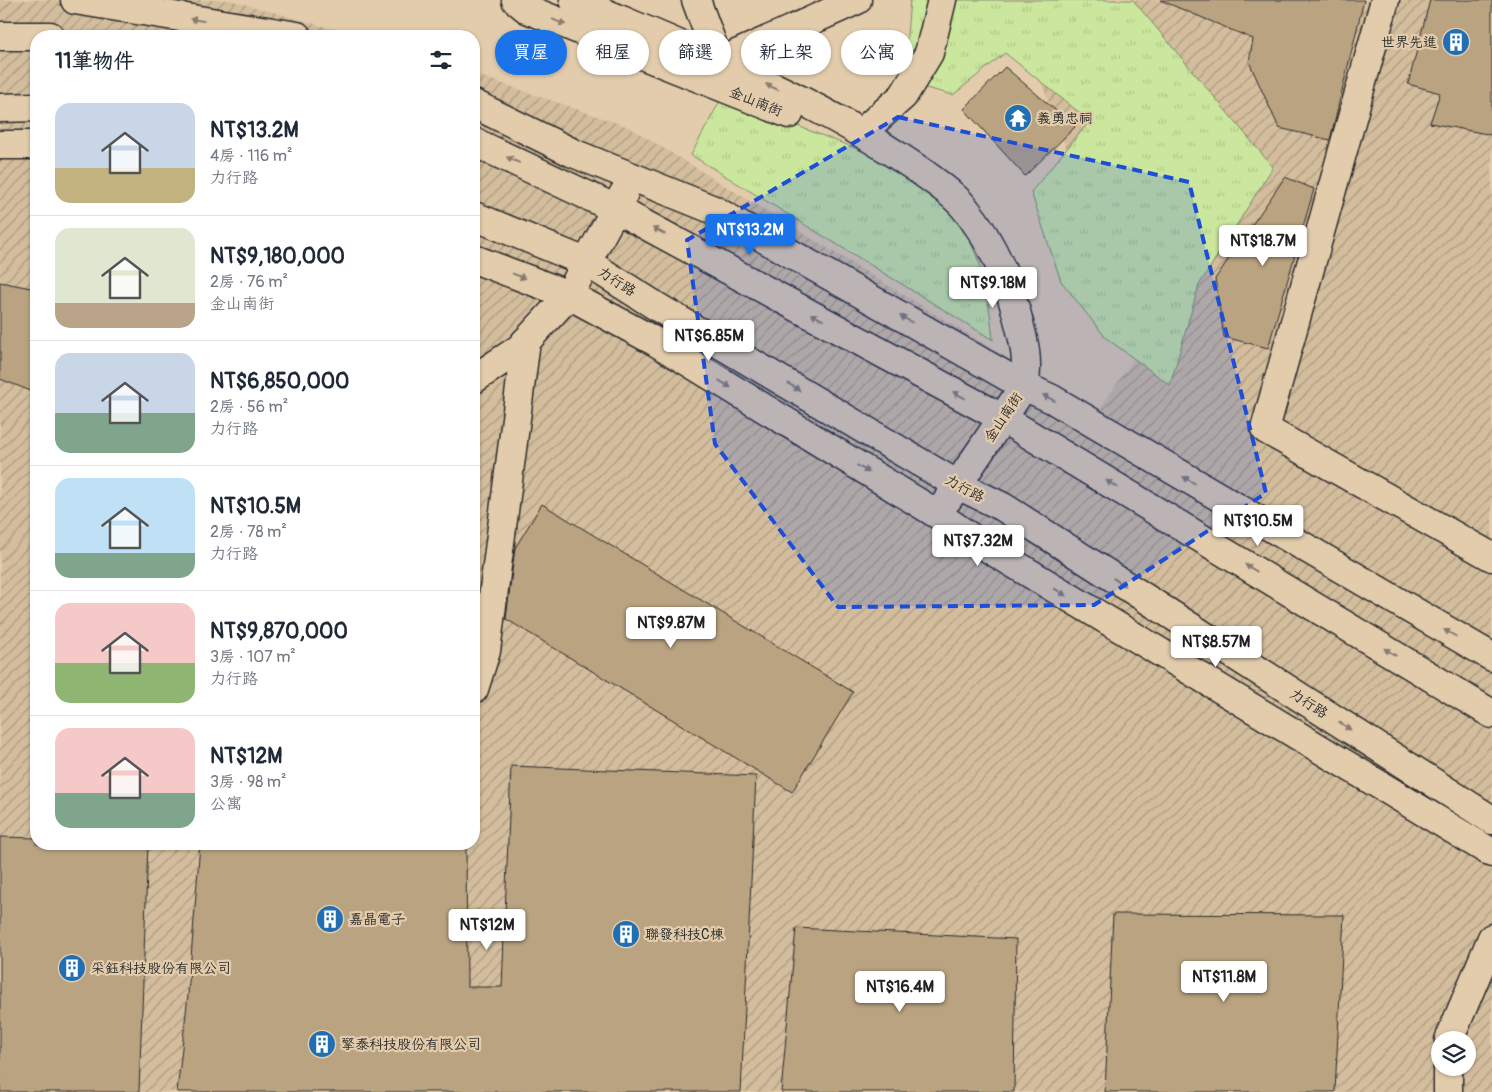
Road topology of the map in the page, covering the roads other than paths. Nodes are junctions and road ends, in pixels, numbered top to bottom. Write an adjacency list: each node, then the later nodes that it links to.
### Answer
1 (75, 0): 8 (street, one-way to 1)
2 (516, 0): 18 (street, 金山南街, one-way to 18)
3 (574, 0): 12 (street, 金山南街)
4 (696, 0): 9 (street)
5 (858, 0): 13 (street)
6 (942, 0): 18 (street)
7 (1385, 0): 34 (street)
8 (260, 30)
9 (707, 30)
10 (0, 36): 11 (street)
11 (30, 36)
12 (659, 36)
13 (731, 57)
14 (731, 68): 18 (street, 金山南街, one-way to 14)
15 (30, 107): 17 (street)
16 (480, 107): 22 (street)
17 (0, 108)
18 (862, 132): 30 (street, 金山南街)
19 (0, 145): 20 (street)
20 (30, 145)
21 (480, 145): 23 (street, one-way to 21)
22 (633, 176): 23 (street); 30 (street, one-way to 22)
23 (616, 209): 26 (street); 31 (street, one-way to 23)
24 (480, 218): 26 (street, 力行路)
25 (480, 261): 27 (street, one-way to 27)
26 (588, 263): 27 (street); 32 (street, 力行路, one-way to 32)
27 (569, 295): 28 (street); 33 (street, one-way to 33)
28 (526, 341): 29 (street); 36 (street)
29 (480, 375)
30 (1024, 386): 31 (street, 金山南街); 35 (street, one-way to 30)
31 (1002, 418): 32 (street, 金山南街); 37 (street, one-way to 31)
32 (958, 484): 33 (street, 金山南街); 38 (street, 力行路, one-way to 38)
33 (937, 514): 39 (street, one-way to 39)
34 (1492, 557)
35 (1492, 657)
36 (480, 670)
37 (1492, 714)
38 (1492, 820)
39 (1492, 853)
40 (1492, 938): 41 (street)
41 (1453, 1031)
42 (1448, 1076): 43 (street)
43 (1448, 1092)

